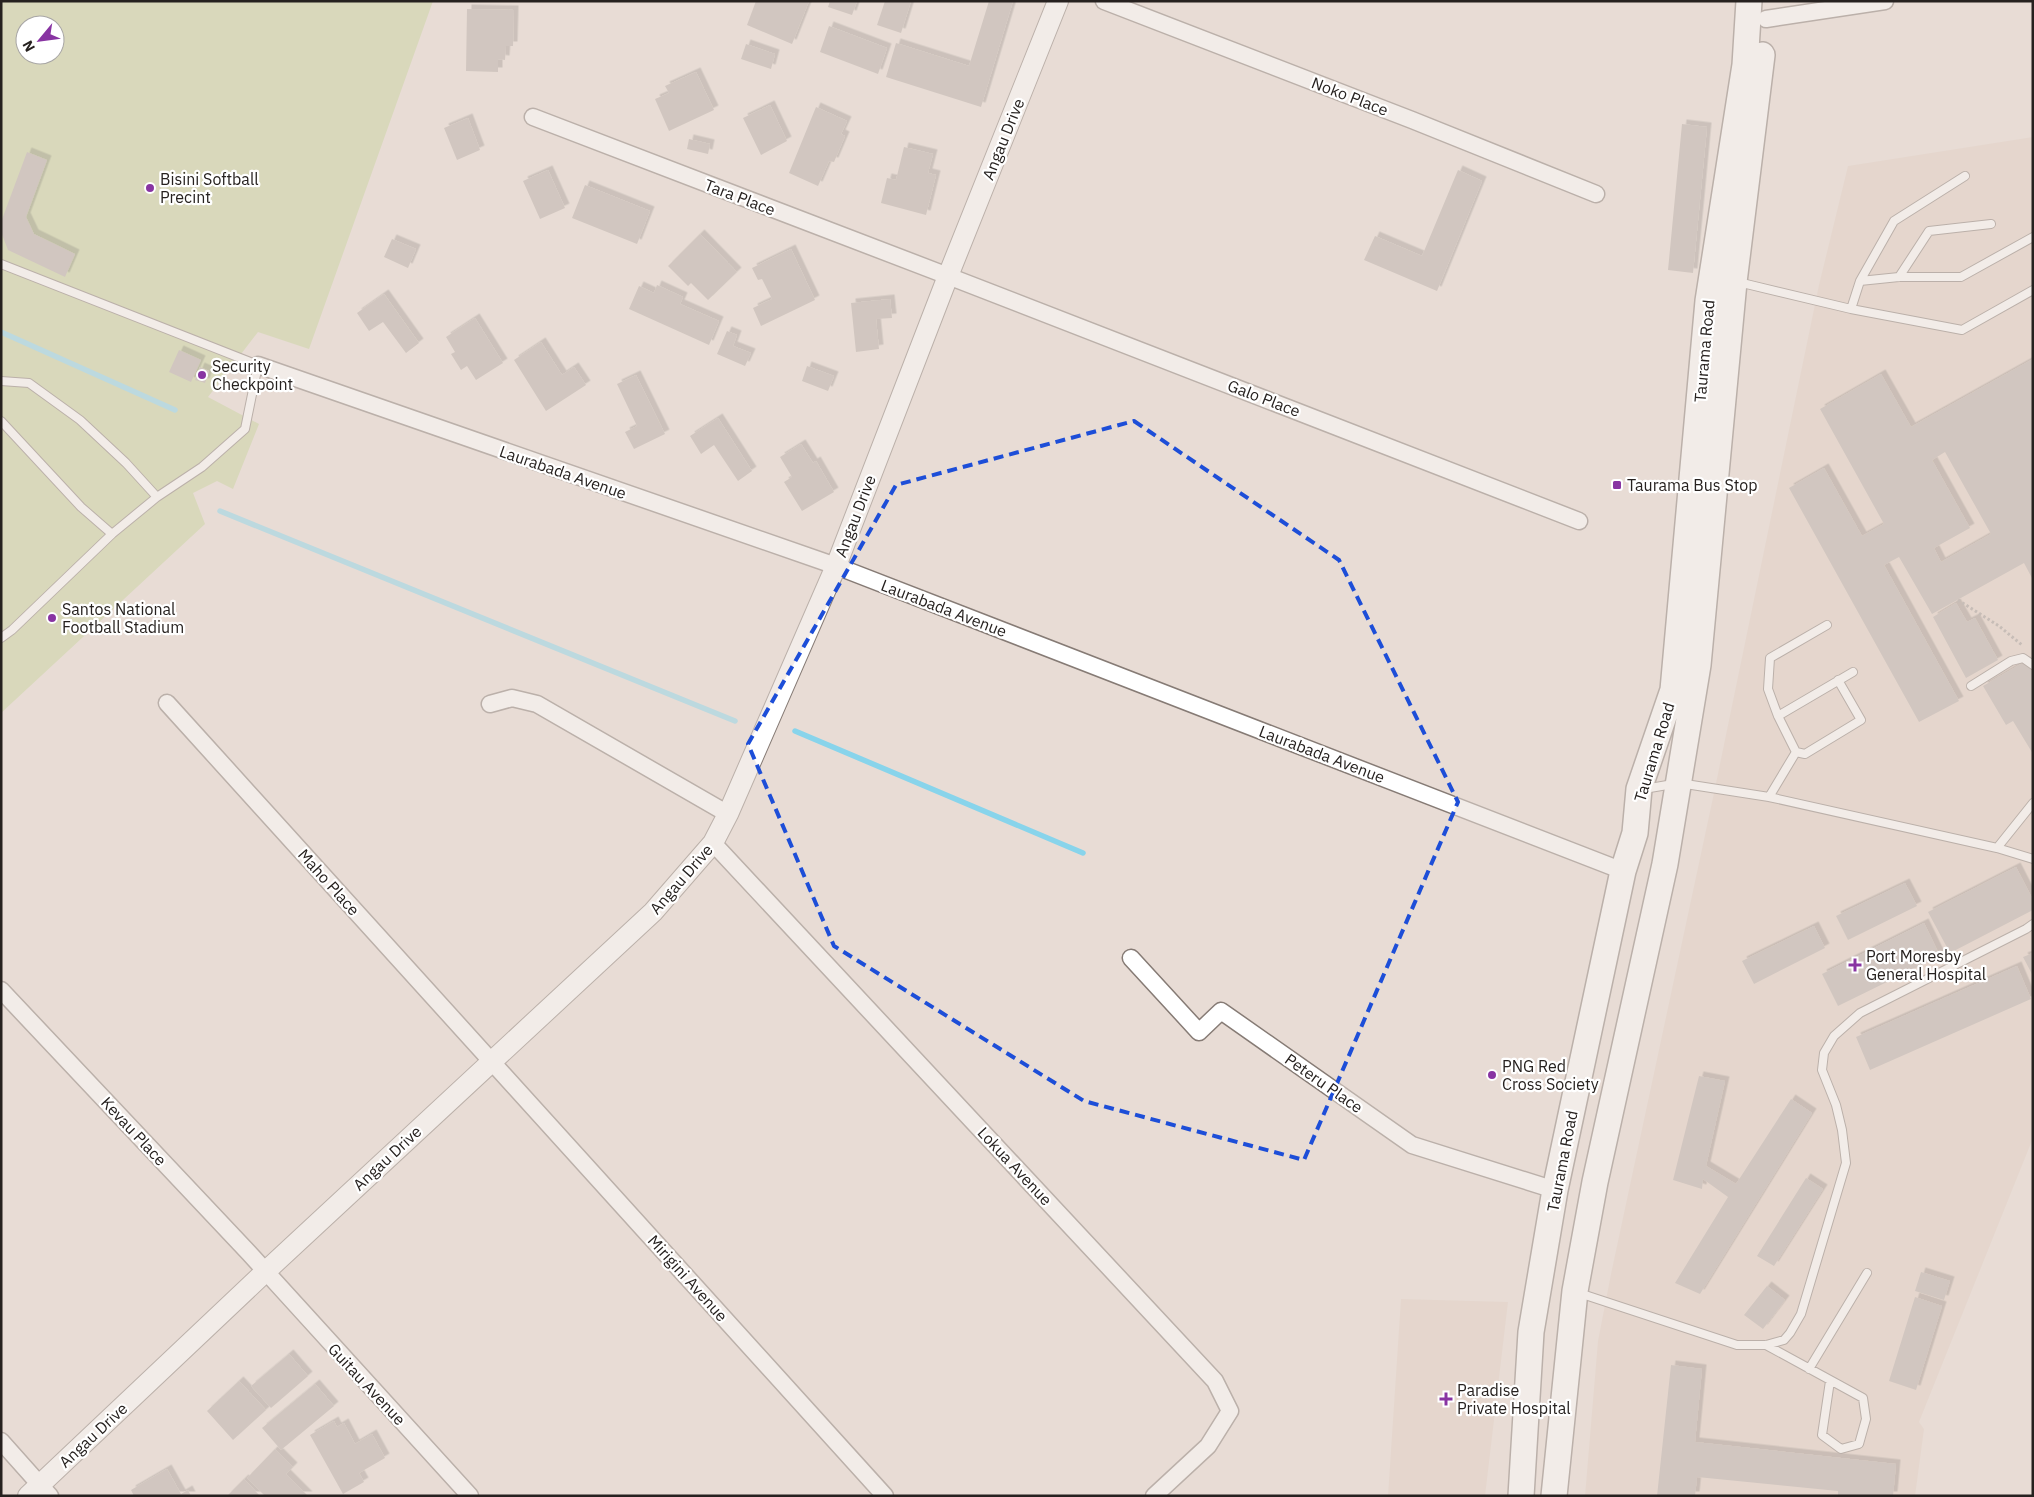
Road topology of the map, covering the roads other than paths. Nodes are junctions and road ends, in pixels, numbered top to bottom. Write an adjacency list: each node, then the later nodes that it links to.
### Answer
1 (1058, 1): 11 (street, Angau Drive)
2 (1104, 1): 7 (street, Noko Place)
3 (1884, 1): 4 (street)
4 (1761, 7): 14 (main road, Taurama Road); 14 (main road, Taurama Road)
5 (533, 117): 11 (street, Tara Place)
6 (1966, 176): 13 (lane)
7 (1596, 194)
8 (1991, 224): 12 (lane)
9 (2033, 237): 12 (lane)
10 (1, 264): 17 (lane)
11 (948, 276): 21 (street, Galo Place); 23 (street, Angau Drive)
12 (1900, 277): 13 (lane)
13 (1860, 281): 16 (lane)
14 (1721, 287): 16 (lane); 34 (main road, Taurama Road); 35 (main road, Taurama Road)
15 (2033, 290): 16 (lane)
16 (1850, 309)
17 (258, 365): 20 (lane); 23 (street, Laurabada Avenue)
18 (1, 381): 20 (lane)
19 (1, 421): 22 (lane)
20 (157, 497): 22 (lane)
21 (1579, 521)
22 (112, 534): 25 (lane)
23 (836, 566): 38 (street, Angau Drive); 42 (street, Laurabada Avenue)
24 (1827, 624): 32 (lane)
25 (1, 638)
26 (2033, 665): 29 (lane)
27 (1853, 672): 28 (lane)
28 (1838, 680): 32 (lane); 33 (lane)
29 (1971, 686)
30 (167, 703): 46 (street, Maho Place)
31 (490, 704): 38 (street)
32 (1778, 716): 33 (lane)
33 (1796, 752): 36 (lane)
34 (1679, 783): 35 (lane); 36 (lane); 50 (main road, Taurama Road)
35 (1639, 789): 42 (main road, Taurama Road)
36 (1769, 796): 40 (lane)
37 (2033, 803): 40 (lane)
38 (728, 814): 39 (street, Angau Drive)
39 (713, 843): 46 (street, Angau Drive); 58 (street, Lokua Avenue)
40 (1998, 848): 41 (lane)
41 (2033, 859)
42 (1623, 871): 47 (main road, Taurama Road)
43 (2033, 924): 51 (lane)
44 (1131, 958): 47 (street, Peteru Place)
45 (1, 990): 48 (street, Kevau Place)
46 (492, 1060): 48 (street, Angau Drive); 57 (street, Mirigini Avenue)
47 (1555, 1190): 59 (main road, Taurama Road)
48 (265, 1272): 55 (street, Angau Drive); 56 (street, Guitau Avenue)
49 (1867, 1273): 52 (lane)
50 (1575, 1291): 51 (lane); 60 (main road, Taurama Road)
51 (1766, 1345): 52 (lane)
52 (1809, 1369): 53 (lane)
53 (1830, 1380): 53 (lane)
54 (1, 1441): 55 (street)
55 (40, 1492)
56 (470, 1496)
57 (885, 1496)
58 (1154, 1496)
59 (1521, 1496)
60 (1554, 1496)

